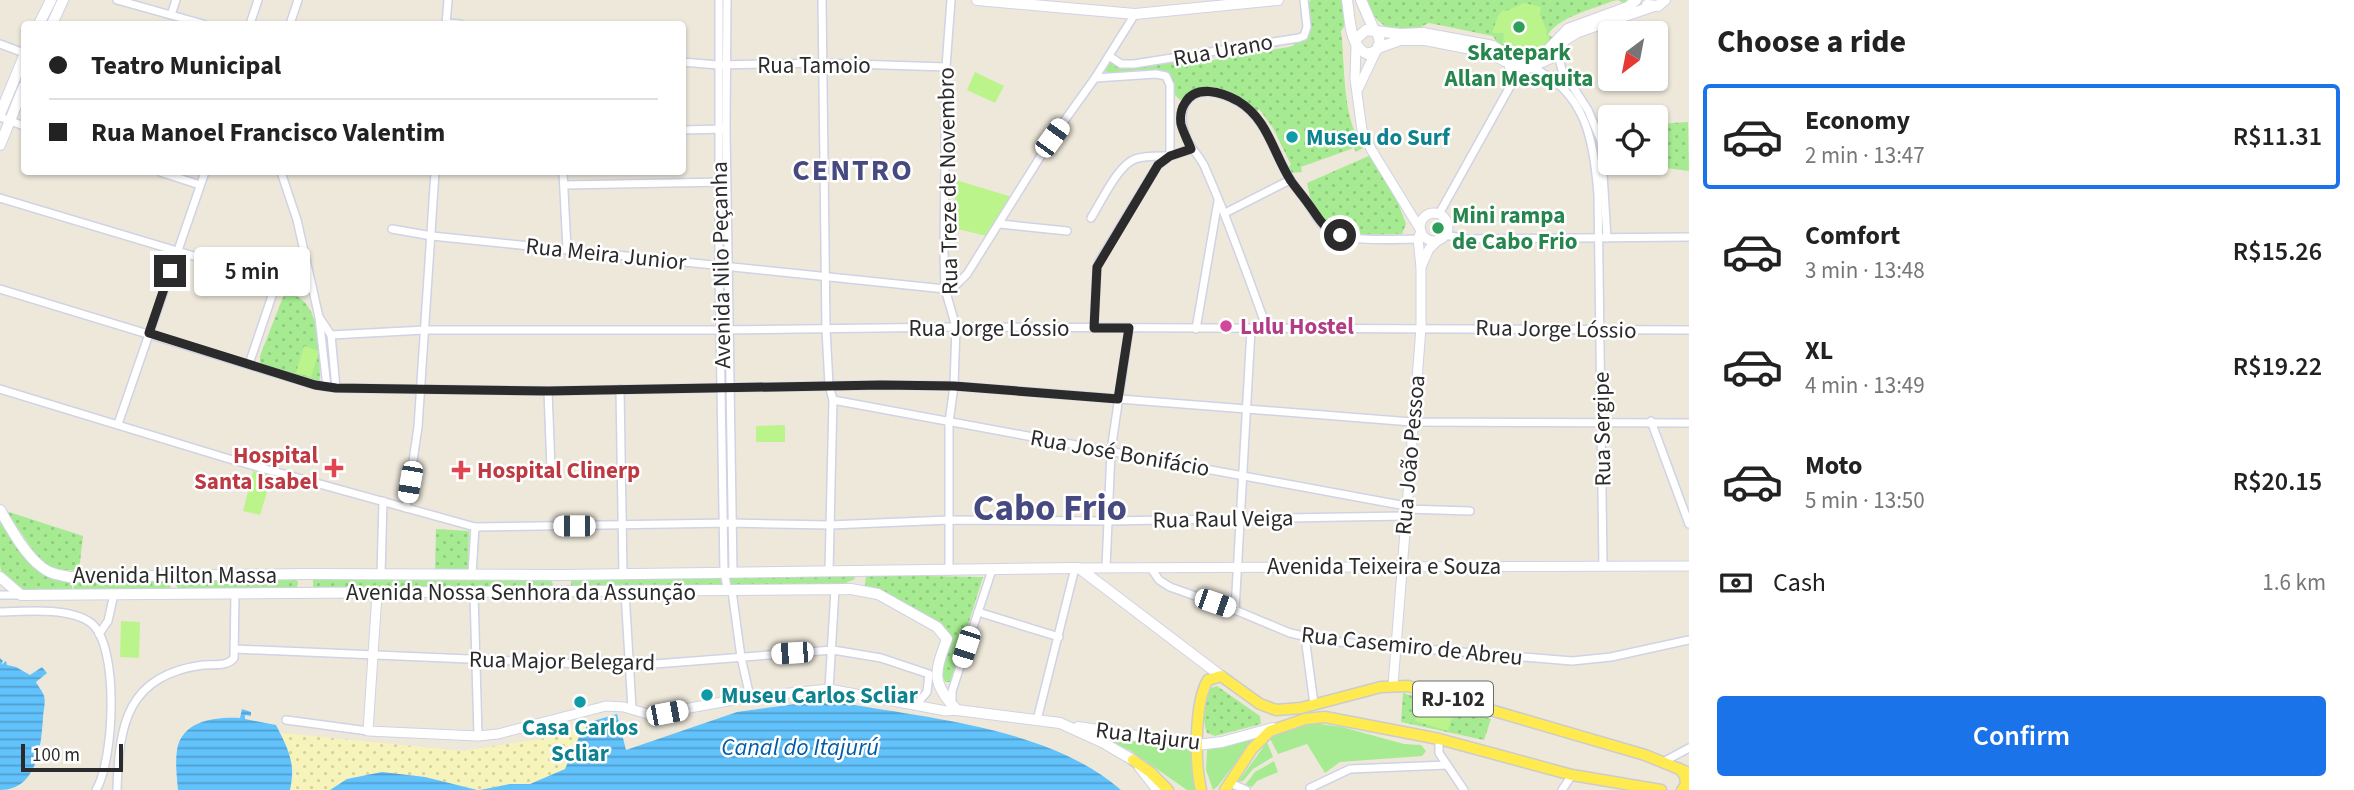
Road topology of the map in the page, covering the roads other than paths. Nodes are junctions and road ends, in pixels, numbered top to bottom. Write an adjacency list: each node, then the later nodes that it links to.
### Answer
1 (51, 0): 23 (main road)
2 (64, 0): 24 (main road)
3 (117, 0): 22 (street)
4 (176, 0): 22 (street)
5 (258, 0): 26 (street)
6 (298, 0): 27 (street)
7 (448, 0): 28 (street)
8 (719, 0): 40 (street, Avenida Nilo Peçanha)
9 (727, 0): 41 (street, Avenida Nilo Peçanha)
10 (822, 0): 38 (street)
11 (951, 0): 42 (street, Rua Treze de Novembro)
12 (977, 0): 21 (main road)
13 (1278, 0): 21 (main road)
14 (1304, 0): 35 (street, Rua Urano)
15 (1347, 0): 30 (main road)
16 (1361, 0): 29 (main road)
17 (1636, 0): 29 (main road)
18 (1642, 0): 20 (main road)
19 (1672, 0): 20 (main road)
20 (1660, 3): 32 (main road)
21 (1135, 14): 35 (street)
22 (171, 15): 25 (street)
23 (40, 21)
24 (54, 21)
25 (192, 21)
26 (251, 21)
27 (291, 21)
28 (446, 21)
29 (1375, 31): 30 (main road); 33 (main road)
30 (1356, 43): 33 (main road); 47 (street)
31 (0, 44): 34 (street)
32 (1561, 46): 43 (main road); 52 (street)
33 (1377, 50): 39 (main road); 47 (street)
34 (21, 53)
35 (1109, 56): 44 (street)
36 (686, 62): 40 (street, Rua Tamoio)
37 (21, 63): 48 (main road)
38 (823, 63): 41 (street, Rua Tamoio); 42 (street, Rua Tamoio); 89 (street)
39 (1508, 63): 43 (main road); 45 (street)
40 (718, 65): 41 (street, Rua Tamoio); 50 (street, Avenida Nilo Peçanha)
41 (727, 65): 50 (street, Avenida Nilo Peçanha)
42 (946, 67): 93 (street, Rua Treze de Novembro)
43 (1531, 67): 45 (street); 54 (street, Rua Sergipe)
44 (1095, 78): 57 (street); 75 (street)
45 (1512, 83): 73 (street)
46 (21, 90): 48 (main road)
47 (1357, 90): 71 (street)
48 (3, 117): 49 (street); 55 (main road)
49 (21, 125)
50 (723, 129): 51 (street); 65 (street, Avenida Nilo Peçanha); 66 (street, Avenida Nilo Peçanha)
51 (686, 130)
52 (1598, 134)
53 (1598, 142): 54 (street)
54 (1592, 144): 82 (street, Rua Sergipe)
55 (0, 145)
56 (1191, 149): 57 (street); 64 (street); 70 (street)
57 (1170, 156): 74 (street); 96 (street)
58 (169, 175): 67 (street)
59 (204, 175): 67 (street)
60 (282, 175): 92 (street)
61 (435, 175): 79 (street)
62 (563, 175): 68 (street)
63 (1603, 175): 83 (street)
64 (1290, 180): 72 (street); 78 (street)
65 (729, 182): 66 (street); 88 (street, Avenida Nilo Peçanha)
66 (720, 183): 68 (street); 86 (street, Avenida Nilo Peçanha)
67 (200, 185): 85 (street)
68 (564, 185): 84 (street)
69 (0, 198): 85 (street)
70 (1218, 200): 72 (street); 100 (street)
71 (1405, 203): 73 (street); 78 (street)
72 (1225, 213): 101 (street)
73 (1435, 214): 78 (street); 81 (street)
74 (1091, 218)
75 (1000, 224): 77 (street); 93 (street)
76 (391, 229): 79 (street, Rua Meira Junior)
77 (1067, 231)
78 (1420, 233): 81 (street); 87 (street, Rua João Pessoa)
79 (432, 236): 84 (street, Rua Meira Junior); 102 (street)
80 (1689, 237): 83 (street)
81 (1442, 238): 82 (street); 87 (street)
82 (1598, 238): 83 (street); 106 (street, Rua Sergipe)
83 (1607, 238)
84 (567, 249): 86 (street, Rua Meira Junior)
85 (177, 251): 90 (street); 107 (street)
86 (719, 266): 88 (street, Rua Meira Junior); 103 (street, Avenida Nilo Peçanha)
87 (1421, 267): 98 (street, Rua João Pessoa)
88 (728, 268): 89 (street, Rua Meira Junior); 103 (street, Avenida Nilo Peçanha)
89 (826, 278): 93 (street, Rua Meira Junior); 99 (street)
90 (277, 281): 92 (street); 109 (street)
91 (0, 289): 107 (street)
92 (312, 289): 94 (street)
93 (945, 289): 95 (street, Rua Treze de Novembro)
94 (319, 317): 108 (street); 112 (street)
95 (956, 327): 96 (street, Rua Jorge Lóssio); 99 (street, Rua Jorge Lóssio); 111 (street, Rua Treze de Novembro)
96 (1094, 328): 97 (street, Rua Jorge Lóssio)
97 (1129, 328): 100 (street, Rua Jorge Lóssio); 119 (street)
98 (1421, 328): 101 (street, Rua Jorge Lóssio); 106 (street, Rua Jorge Lóssio); 125 (street, Rua João Pessoa)
99 (826, 329): 103 (street, Rua Jorge Lóssio); 110 (street)
100 (1196, 329): 104 (street, Rua Jorge Lóssio)
101 (1267, 329): 104 (street, Rua Jorge Lóssio)
102 (425, 330): 103 (street, Rua Jorge Lóssio); 108 (street, Rua Jorge Lóssio); 116 (street)
103 (725, 330): 114 (street, Avenida Nilo Peçanha)
104 (1251, 330): 121 (street)
105 (1689, 330): 106 (street, Rua Jorge Lóssio)
106 (1601, 331): 122 (street, Rua Sergipe)
107 (149, 333): 109 (street); 127 (street)
108 (331, 335): 113 (street)
109 (249, 364): 112 (street)
110 (829, 385): 111 (street); 114 (street); 120 (street)
111 (954, 386): 119 (street); 124 (street, Rua Treze de Novembro)
112 (327, 387): 113 (street)
113 (336, 388): 116 (street)
114 (726, 388): 117 (street); 139 (street, Avenida Nilo Peçanha)
115 (0, 389): 127 (street, Rua Raul Veiga)
116 (420, 389): 118 (street); 132 (street)
117 (620, 389): 118 (street); 142 (street)
118 (548, 391): 129 (street)
119 (1118, 399): 121 (street); 128 (street)
120 (833, 400): 124 (street, Rua José Bonifácio); 141 (street)
121 (1247, 408): 125 (street); 130 (street)
122 (1601, 421): 123 (street); 125 (street); 145 (street, Rua Sergipe)
123 (1651, 421): 126 (street); 140 (street)
124 (949, 422): 128 (street, Rua José Bonifácio); 137 (street, Rua Treze de Novembro)
125 (1412, 422): 134 (street, Rua João Pessoa)
126 (1689, 423)
127 (118, 424): 131 (street, Rua Raul Veiga)
128 (1111, 451): 130 (street, Rua José Bonifácio); 138 (street)
129 (551, 469)
130 (1242, 475): 134 (street, Rua José Bonifácio); 136 (street)
131 (383, 501): 132 (street, Rua Raul Veiga); 159 (street)
132 (406, 508): 143 (street, Rua Raul Veiga)
133 (0, 510): 158 (main road, Avenida Hilton Massa)
134 (1406, 510): 135 (street); 136 (street, Rua Raul Veiga); 147 (street, Rua João Pessoa)
135 (1470, 511)
136 (1241, 519): 138 (street, Rua Raul Veiga); 144 (street)
137 (949, 520): 138 (street, Rua Raul Veiga); 141 (street, Rua Raul Veiga); 154 (street, Rua Treze de Novembro)
138 (1108, 521): 149 (street)
139 (727, 523): 141 (street, Rua Raul Veiga); 142 (street, Rua Raul Veiga); 155 (street, Avenida Nilo Peçanha)
140 (1689, 524)
141 (830, 525): 151 (street)
142 (623, 526): 143 (street, Rua Raul Veiga); 162 (street)
143 (475, 527): 160 (street)
144 (1238, 566): 147 (street, Avenida Teixeira e Souza); 150 (street, Avenida Teixeira e Souza); 178 (street)
145 (1603, 566): 146 (street, Avenida Teixeira e Souza); 147 (street, Avenida Teixeira e Souza)
146 (1689, 566)
147 (1401, 567): 185 (street, Rua João Pessoa)
148 (1077, 568): 149 (street, Avenida Teixeira e Souza); 152 (main road, Avenida Nossa Senhora da Assunção); 182 (street); 194 (main road)
149 (1106, 568): 150 (street, Avenida Teixeira e Souza)
150 (1151, 568): 178 (street, Rua Casemiro de Abreu)
151 (829, 570): 153 (main road, Avenida Nossa Senhora da Assunção); 156 (main road, Avenida Nossa Senhora da Assunção)
152 (992, 570): 154 (main road, Avenida Nossa Senhora da Assunção); 180 (street)
153 (854, 571): 154 (main road, Avenida Nossa Senhora da Assunção); 166 (main road)
154 (949, 571)
155 (729, 572): 156 (main road, Avenida Nossa Senhora da Assunção); 162 (main road, Avenida Nossa Senhora da Assunção); 167 (street)
156 (792, 572): 164 (main road)
157 (311, 574): 158 (main road, Avenida Hilton Massa); 159 (main road, Avenida Hilton Massa); 171 (main road)
158 (172, 575): 170 (main road)
159 (381, 575): 160 (main road, Avenida Nossa Senhora da Assunção)
160 (472, 575): 161 (main road, Avenida Nossa Senhora da Assunção)
161 (560, 575): 162 (main road, Avenida Nossa Senhora da Assunção); 168 (main road)
162 (623, 575)
163 (0, 577): 177 (main road)
164 (793, 588): 165 (main road, Avenida Nossa Senhora da Assunção); 167 (main road, Avenida Nossa Senhora da Assunção)
165 (835, 589): 166 (main road, Avenida Nossa Senhora da Assunção); 187 (street)
166 (851, 589): 191 (main road, Avenida Nossa Senhora da Assunção)
167 (732, 591): 169 (main road, Avenida Nossa Senhora da Assunção); 189 (street)
168 (561, 592): 169 (main road, Avenida Nossa Senhora da Assunção); 172 (main road, Avenida Nossa Senhora da Assunção)
169 (625, 592): 192 (street)
170 (174, 593): 173 (main road, Avenida Nossa Senhora da Assunção); 174 (main road, Avenida Nossa Senhora da Assunção)
171 (310, 593): 174 (main road, Avenida Nossa Senhora da Assunção); 175 (main road, Avenida Nossa Senhora da Assunção)
172 (474, 593): 175 (main road, Avenida Nossa Senhora da Assunção); 190 (street)
173 (114, 594): 177 (main road, Avenida Nossa Senhora da Assunção); 181 (street)
174 (234, 594): 186 (street)
175 (377, 594): 188 (street)
176 (0, 595): 177 (street, Avenida Nossa Senhora da Assunção)
177 (21, 595)
178 (1236, 610): 183 (street, Rua Casemiro de Abreu)
179 (0, 611): 181 (street)
180 (978, 612): 182 (street); 200 (street)
181 (99, 634): 218 (street)
182 (1059, 637): 203 (street)
183 (1305, 637): 185 (street, Rua Casemiro de Abreu); 198 (street)
184 (1689, 640): 185 (street, Rua Casemiro de Abreu)
185 (1395, 645): 195 (street, Rua João Pessoa)
186 (235, 649): 188 (street, Rua Major Belegard); 219 (street)
187 (832, 650): 189 (street, Rua Major Belegard); 193 (street, Rua Major Belegard); 196 (street)
188 (373, 655): 190 (street, Rua Major Belegard); 206 (street)
189 (741, 657): 192 (street, Rua Major Belegard); 197 (street)
190 (475, 660): 192 (street, Rua Major Belegard); 207 (street)
191 (938, 663): 193 (street); 200 (main road, Avenida Nossa Senhora da Assunção)
192 (629, 666): 201 (street)
193 (929, 674): 199 (street)
194 (1221, 676): 198 (main road, RJ-102); 209 (main road)
195 (1393, 685): 198 (main road, RJ-102); 212 (main road, RJ-102)
196 (829, 689): 197 (street); 199 (street)
197 (750, 697): 201 (street)
198 (1314, 704)
199 (915, 706): 200 (street)
200 (954, 707): 203 (main road, Rua Itajuru)
201 (632, 709): 207 (street)
202 (286, 720): 206 (street)
203 (1037, 720): 204 (main road, Rua Itajuru)
204 (1060, 723): 209 (main road, Rua Itajuru); 211 (main road)
205 (1275, 728): 208 (main road); 209 (main road, Rua Itajuru); 216 (main road)
206 (368, 731): 207 (street)
207 (478, 736)
208 (1439, 739): 213 (street); 215 (main road)
209 (1197, 745): 222 (main road)
210 (1689, 748): 212 (street)
211 (1133, 761): 220 (street); 221 (main road)
212 (1663, 762): 214 (main road, RJ-102)
213 (1447, 765): 217 (street); 224 (street)
214 (1684, 771): 227 (main road)
215 (1572, 775): 225 (street); 226 (main road)
216 (1227, 787): 223 (street)
217 (1310, 788)
218 (96, 790)
219 (117, 790)
220 (1157, 790)
221 (1168, 790)
222 (1201, 790)
223 (1246, 790)
224 (1464, 790)
225 (1562, 790)
226 (1661, 790)
227 (1682, 790)

